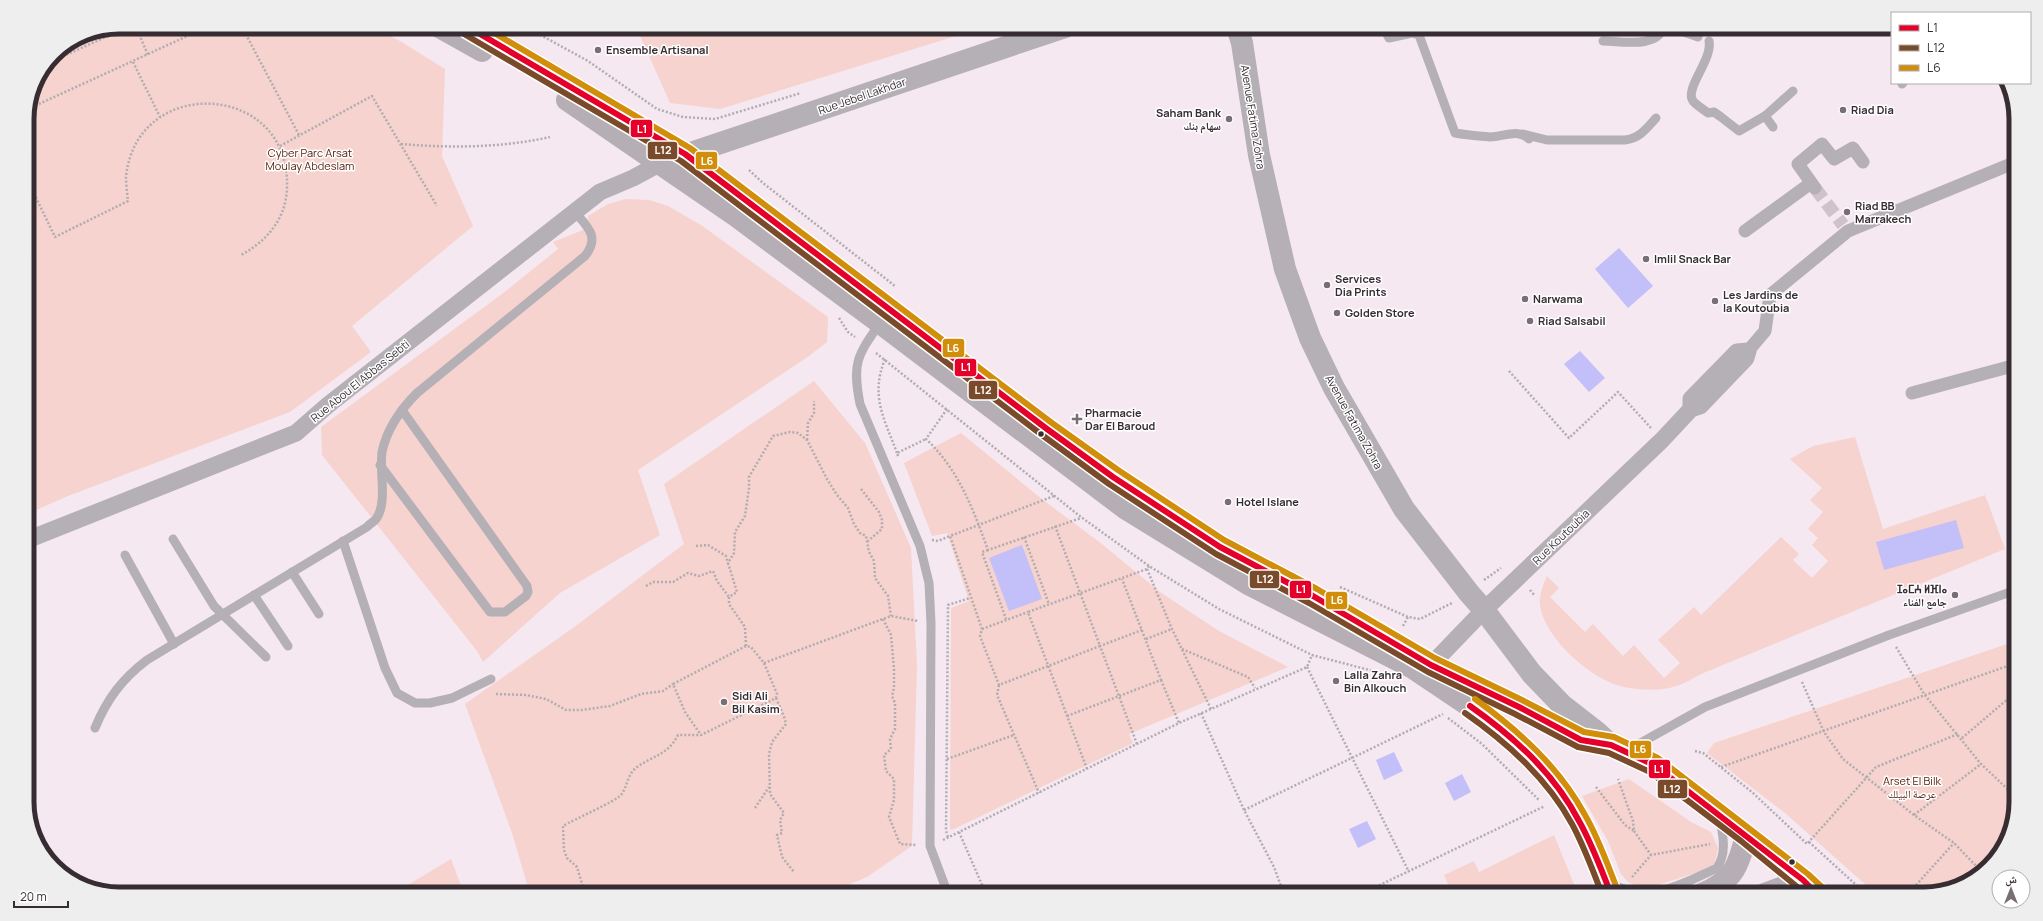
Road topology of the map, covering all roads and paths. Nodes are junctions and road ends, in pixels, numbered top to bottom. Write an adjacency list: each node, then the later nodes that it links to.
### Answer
1 (139, 34): 18 (path)
2 (192, 34): 18 (path)
3 (246, 34): 28 (path)
4 (451, 34): 34 (main road)
5 (480, 34): 32 (main road)
6 (539, 34): 22 (path)
7 (1043, 34): 32 (street, Rue Jebel Lakhdar)
8 (1239, 34): 91 (street, Avenue Fatima Zohra)
9 (1387, 34): 10 (lane)
10 (1407, 34)
11 (1416, 34): 26 (lane)
12 (1661, 34): 16 (lane)
13 (1690, 34): 15 (lane)
14 (111, 35): 19 (path)
15 (1698, 37)
16 (1603, 41)
17 (1709, 41): 24 (lane)
18 (148, 55): 20 (path)
19 (61, 57)
20 (133, 62): 23 (path); 25 (path)
21 (1794, 91): 24 (lane)
22 (803, 92)
23 (36, 106)
24 (1765, 116): 27 (lane)
25 (160, 117): 31 (path); 38 (path)
26 (1656, 118)
27 (1773, 128)
28 (299, 135): 30 (path); 31 (path)
29 (550, 137): 30 (path)
30 (400, 144): 39 (path)
31 (280, 146): 42 (path)
32 (685, 154): 34 (street, Rue Jebel Lakhdar); 112 (main road)
33 (1863, 162): 41 (street)
34 (660, 164): 40 (street, Rue Abou El Abbas Sebti); 45 (main road)
35 (2009, 165): 47 (street, Rue Koutoubia)
36 (749, 170): 43 (path)
37 (34, 194): 38 (path)
38 (36, 199)
39 (437, 206)
40 (575, 212): 54 (lane); 68 (street, Rue Abou El Abbas Sebti)
41 (1744, 231)
42 (241, 255)
43 (895, 287)
44 (836, 314): 46 (path)
45 (880, 323): 46 (lane); 179 (main road)
46 (865, 344): 48 (path); 98 (lane)
47 (1748, 351): 57 (street, Rue Koutoubia)
48 (885, 359): 53 (path); 58 (path)
49 (2009, 367): 51 (street)
50 (1509, 371): 57 (path)
51 (1912, 393)
52 (814, 401): 56 (path)
53 (947, 409): 55 (path); 62 (path)
54 (402, 410): 60 (lane); 60 (lane)
55 (926, 439): 58 (path); 64 (path)
56 (807, 440): 72 (path); 76 (path)
57 (1662, 440): 91 (street, Rue Koutoubia)
58 (897, 453): 59 (path)
59 (899, 458)
60 (380, 465): 71 (lane)
61 (861, 489): 72 (path)
62 (1054, 496): 63 (path); 64 (path)
63 (1081, 518): 65 (path); 77 (path)
64 (979, 525): 67 (path); 74 (path)
65 (1055, 526): 69 (path); 84 (path)
66 (929, 536): 67 (path)
67 (950, 536): 88 (path)
68 (34, 537)
69 (1024, 537): 74 (path); 90 (path)
70 (172, 539): 94 (lane)
71 (343, 541): 78 (lane); 118 (lane)
72 (868, 541): 95 (path)
73 (696, 546): 76 (path)
74 (988, 550): 97 (path)
75 (125, 555): 104 (lane)
76 (728, 563): 87 (path)
77 (1148, 568): 80 (path); 100 (path); 109 (path)
78 (292, 572): 86 (lane); 93 (lane)
79 (1480, 575): 81 (path)
80 (1122, 579): 84 (path); 101 (path)
81 (1484, 580)
82 (646, 586): 87 (path)
83 (1338, 586): 89 (path)
84 (1080, 593): 90 (path); 107 (path)
85 (2009, 593): 102 (lane)
86 (254, 595): 94 (lane); 105 (lane)
87 (729, 597): 106 (path)
88 (970, 598): 99 (path); 144 (path)
89 (1455, 602)
90 (1049, 604): 92 (path)
91 (1484, 610): 112 (street, Rue Koutoubia); 141 (street, Avenue Fatima Zohra)
92 (1028, 612): 97 (path); 114 (path)
93 (319, 614)
94 (222, 615): 104 (lane); 110 (lane)
95 (891, 616): 96 (path); 98 (path)
96 (883, 619): 111 (path); 167 (path)
97 (1006, 619): 99 (path)
98 (931, 622): 167 (lane)
99 (982, 629): 121 (path)
100 (1172, 629): 103 (path); 108 (path)
101 (1142, 630): 103 (path); 107 (path)
102 (1889, 636): 116 (lane); 124 (path)
103 (1146, 639): 119 (path)
104 (174, 644): 134 (lane)
105 (288, 646)
106 (746, 646): 111 (path); 120 (path)
107 (1100, 646): 114 (path); 125 (path)
108 (1181, 648): 122 (path); 128 (path)
109 (1312, 655): 115 (path); 117 (path)
110 (266, 657)
111 (764, 664): 126 (path)
112 (1431, 665): 141 (main road)
113 (2009, 665): 124 (path)
114 (1048, 666): 121 (path); 132 (path)
115 (1307, 666): 122 (path); 143 (path)
116 (1797, 671): 135 (path); 141 (lane)
117 (1378, 672)
118 (491, 679)
119 (1161, 680): 125 (path); 133 (path)
120 (673, 684): 123 (path); 138 (path)
121 (999, 686): 137 (path)
122 (1255, 688): 128 (path)
123 (496, 694)
124 (1924, 694): 135 (path); 136 (path)
125 (1118, 696): 132 (path); 140 (path)
126 (776, 698): 138 (path); 150 (path)
127 (2009, 698): 139 (path)
128 (1211, 709): 130 (path)
129 (1438, 710): 131 (path)
130 (1201, 714): 133 (path); 156 (path)
131 (1443, 714): 143 (path); 154 (path)
132 (1067, 716): 147 (path)
133 (1179, 723): 140 (path)
134 (95, 728)
135 (1824, 732): 146 (path); 149 (path)
136 (1958, 734): 139 (path); 149 (path)
137 (1014, 735): 144 (path); 153 (path)
138 (701, 736): 173 (path)
139 (1962, 738): 145 (path)
140 (1137, 744): 147 (path)
141 (1619, 748): 158 (main road)
142 (1695, 751): 146 (path)
143 (1352, 758): 156 (path); 171 (path)
144 (946, 759): 163 (path)
145 (1981, 764): 152 (path); 159 (path)
146 (1721, 767): 164 (path)
147 (1087, 769): 153 (path)
148 (1618, 778): 160 (path)
149 (1868, 778): 159 (path); 164 (path)
150 (769, 787): 155 (path); 170 (path)
151 (1596, 787): 160 (path)
152 (2009, 791)
153 (1039, 793): 161 (path)
154 (1545, 806): 157 (path); 171 (path)
155 (755, 808)
156 (1244, 810): 176 (path)
157 (1549, 812)
158 (1719, 815): 162 (main road); 180 (lane)
159 (1914, 815): 165 (path)
160 (1634, 831): 168 (path)
161 (959, 832): 163 (path); 175 (path)
162 (1746, 834): 181 (main road); 182 (main road)
163 (948, 837): 167 (path)
164 (1809, 842): 183 (path)
165 (1954, 843): 169 (path); 184 (path)
166 (1715, 844): 168 (path)
167 (930, 846): 174 (lane)
168 (1651, 855): 179 (path)
169 (1978, 868)
170 (794, 872)
171 (1408, 872): 177 (path)
172 (1583, 880): 178 (path)
173 (583, 887)
174 (945, 887)
175 (983, 887)
176 (1281, 887)
177 (1376, 887)
178 (1584, 887)
179 (1612, 887)
180 (1671, 887)
181 (1718, 887)
182 (1810, 887)
183 (1858, 887)
184 (1914, 887)

